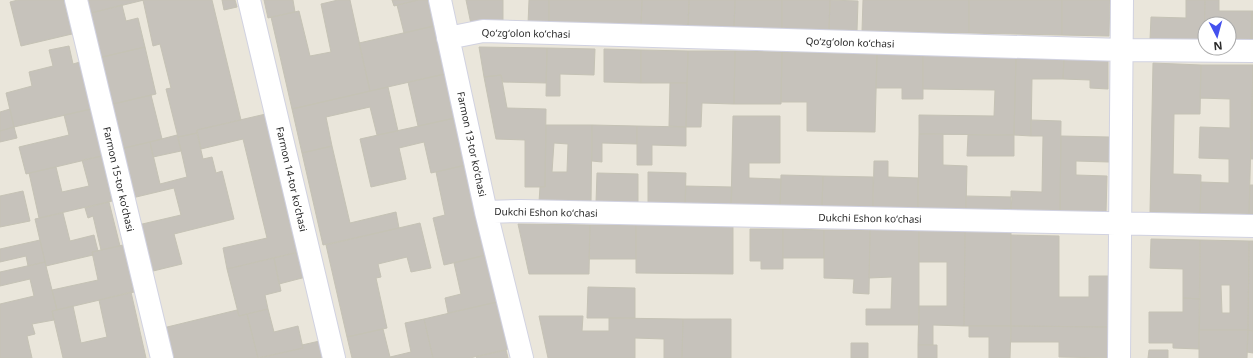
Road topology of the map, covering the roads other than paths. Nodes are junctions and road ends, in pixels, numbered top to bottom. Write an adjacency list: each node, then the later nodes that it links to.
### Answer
1 (76, 0): 11 (street, Farmon 15-tor koʻchasi)
2 (249, 0): 12 (street, Farmon 14-tor koʻchasi)
3 (440, 0): 5 (street, Farmon 13-tor koʻchasi)
4 (1122, 0): 6 (street)
5 (448, 38): 6 (street, Qoʻzgʻolon koʻchasi); 8 (street, Farmon 13-tor koʻchasi)
6 (1122, 50): 7 (street, Qoʻzgʻolon koʻchasi); 9 (street)
7 (1253, 51)
8 (486, 212): 9 (street, Dukchi Eshon koʻchasi); 13 (street, Farmon 13-tor koʻchasi)
9 (1120, 223): 10 (street, Dukchi Eshon koʻchasi); 14 (street)
10 (1253, 226)
11 (162, 358)
12 (334, 358)
13 (522, 358)
14 (1119, 358)

